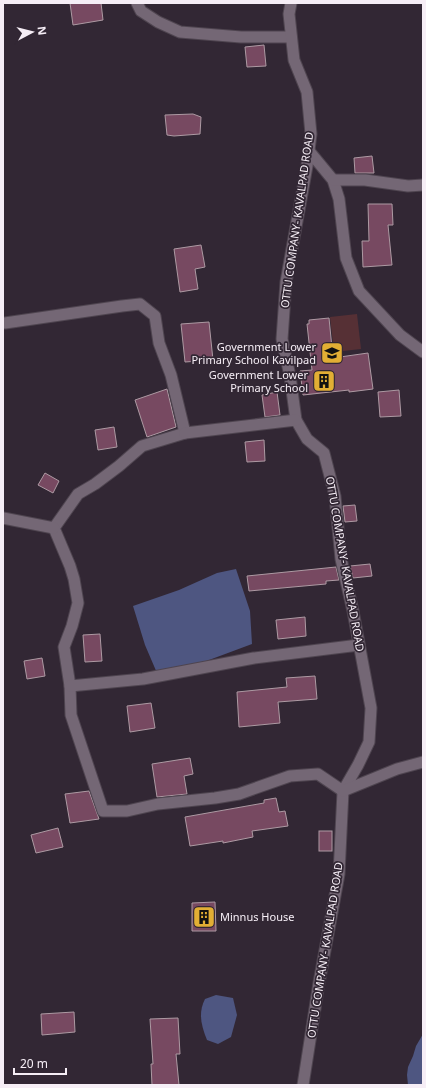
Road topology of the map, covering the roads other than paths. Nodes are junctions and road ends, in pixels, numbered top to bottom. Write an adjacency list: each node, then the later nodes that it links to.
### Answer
1 (137, 3): 3 (street)
2 (291, 3): 3 (street, OTTU COMPANY- KAVALPAD ROAD)
3 (292, 37): 4 (street, OTTU COMPANY- KAVALPAD ROAD)
4 (309, 151): 5 (street); 9 (street, OTTU COMPANY- KAVALPAD ROAD)
5 (333, 180): 6 (street); 8 (street)
6 (423, 185)
7 (4, 323): 10 (street)
8 (423, 352)
9 (296, 420): 10 (street); 13 (street, OTTU COMPANY- KAVALPAD ROAD)
10 (185, 433): 12 (street)
11 (3, 518): 12 (street)
12 (54, 528): 14 (street)
13 (359, 645): 14 (street); 16 (street, OTTU COMPANY- KAVALPAD ROAD)
14 (70, 686): 16 (street)
15 (423, 762): 16 (street)
16 (343, 791): 17 (street, OTTU COMPANY- KAVALPAD ROAD)
17 (303, 1085)

